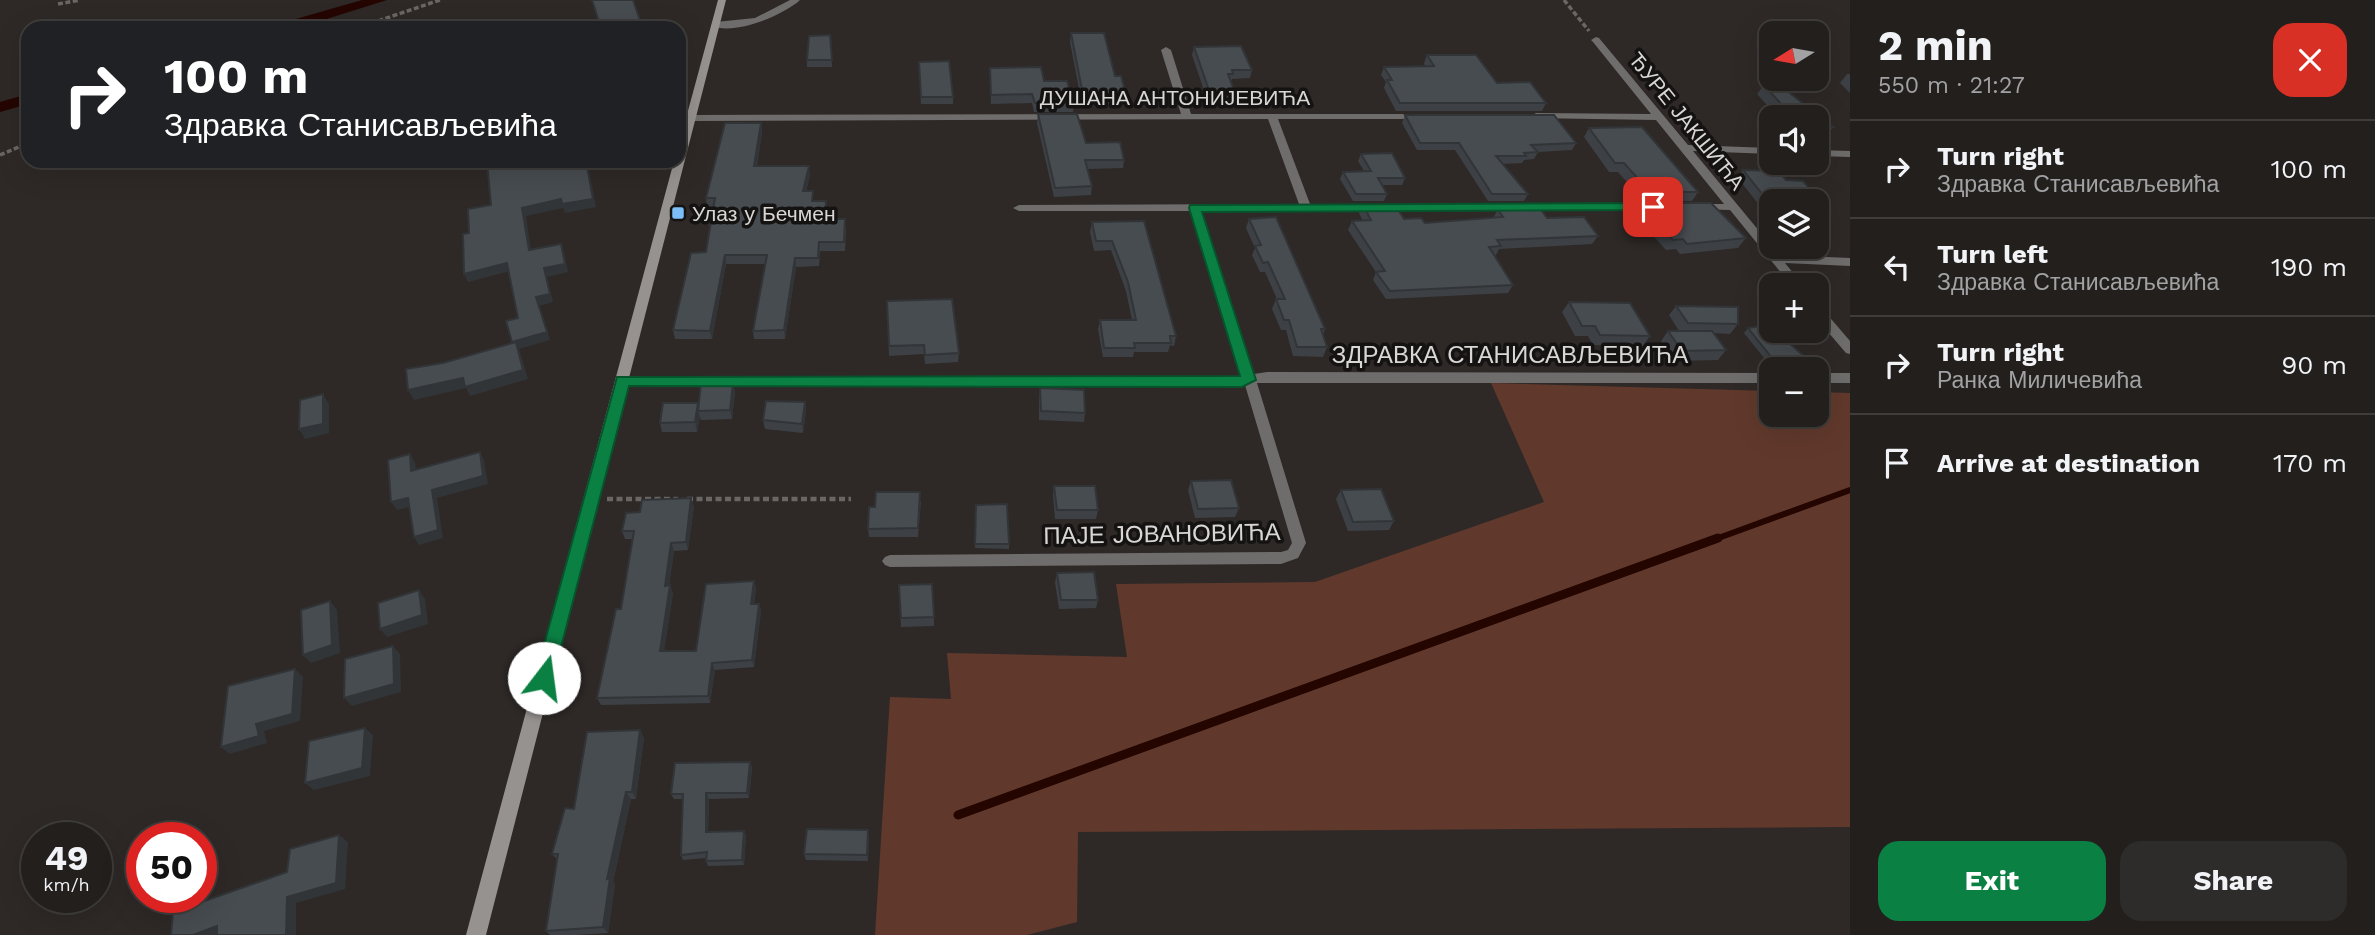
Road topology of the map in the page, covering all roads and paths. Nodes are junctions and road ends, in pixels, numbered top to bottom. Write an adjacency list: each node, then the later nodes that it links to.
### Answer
1 (62, 0): 2 (path)
2 (80, 0)
3 (440, 0): 7 (path)
4 (722, 0): 8 (main road)
5 (796, 0): 8 (street)
6 (1564, 0): 9 (path)
7 (378, 21)
8 (716, 25): 16 (main road)
9 (1596, 40): 15 (street, ЂУРЕ ЈАКШИЋА)
10 (1166, 50): 11 (street)
11 (1187, 116): 12 (street, ДУШАНА АНТОНИЈЕВИЋА); 16 (street, ДУШАНА АНТОНИЈЕВИЋА)
12 (1272, 116): 13 (street, ДУШАНА АНТОНИЈЕВИЋА); 25 (street)
13 (1438, 116)
14 (1521, 117): 15 (street)
15 (1659, 117): 19 (street, ЂУРЕ ЈАКШИЋА)
16 (691, 118): 17 (main road)
17 (686, 137)
18 (21, 147): 23 (path)
19 (1686, 148): 20 (street); 26 (street, ЂУРЕ ЈАКШИЋА)
20 (1759, 151)
21 (1829, 153): 22 (street)
22 (1850, 154)
23 (0, 155)
24 (678, 168): 39 (main road)
25 (1306, 207): 26 (street); 28 (street)
26 (1732, 207): 29 (street, ЂУРЕ ЈАКШИЋА)
27 (1018, 208): 28 (street)
28 (1195, 208): 38 (street)
29 (1759, 239)
30 (1776, 259): 31 (street); 32 (street, ЂУРЕ ЈАКШИЋА)
31 (1850, 262)
32 (1787, 273)
33 (1829, 325): 34 (street)
34 (1850, 350)
35 (1759, 378): 38 (street, ЗДРАВКА СТАНИСАВЉЕВИЋА)
36 (1829, 378): 37 (street)
37 (1850, 379)
38 (1248, 380): 39 (street, ЗДРАВКА СТАНИСАВЉЕВИЋА); 42 (street, ПАЈЕ ЈОВАНОВИЋА)
39 (623, 381): 40 (main road)
40 (592, 499): 41 (path); 43 (main road)
41 (851, 499)
42 (890, 561)
43 (476, 935)

